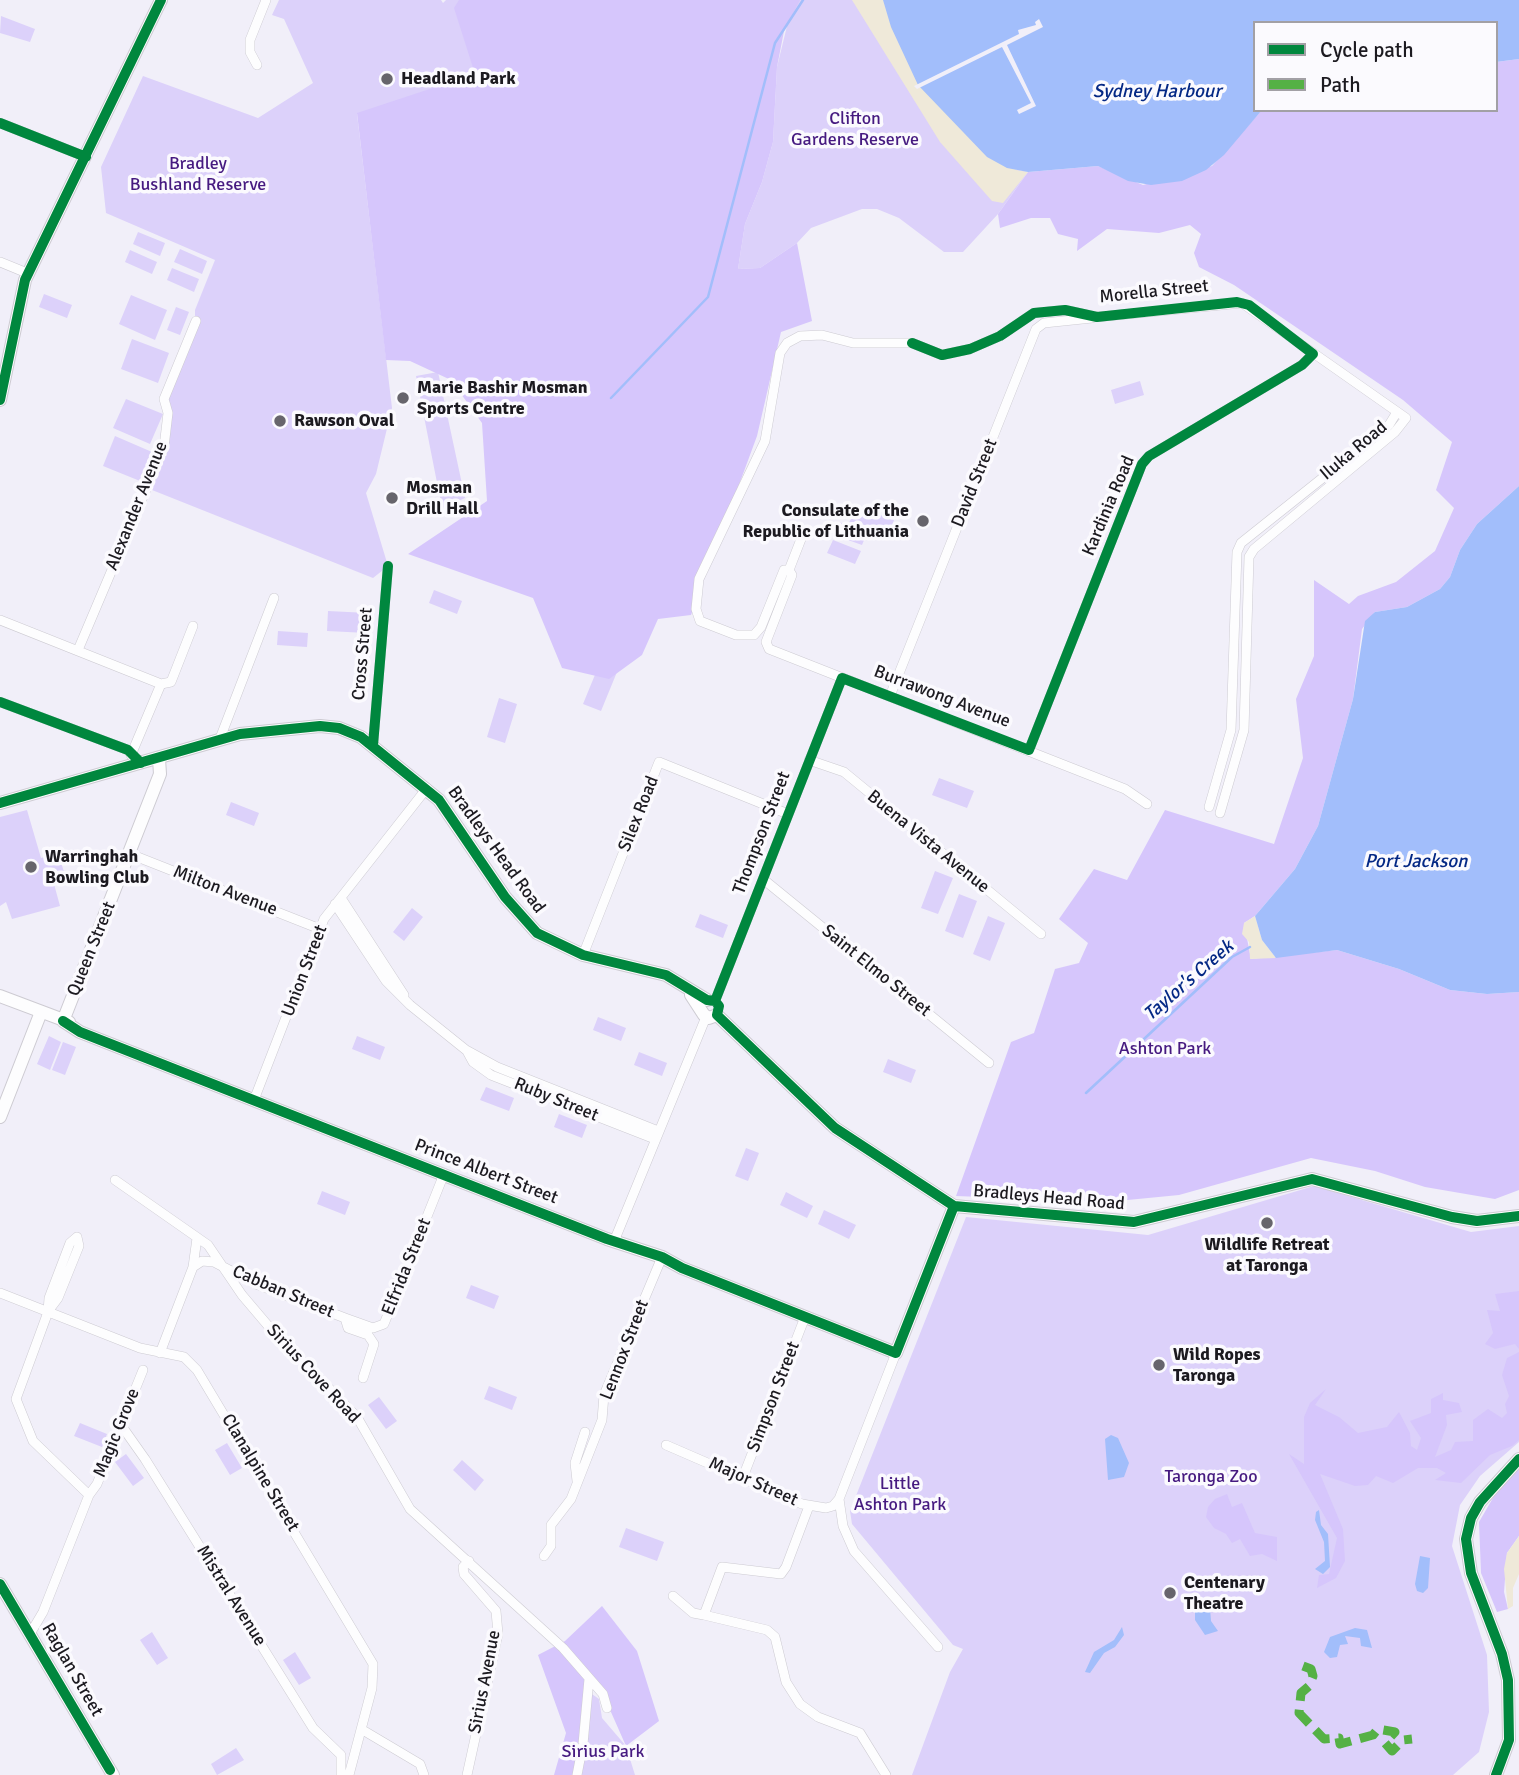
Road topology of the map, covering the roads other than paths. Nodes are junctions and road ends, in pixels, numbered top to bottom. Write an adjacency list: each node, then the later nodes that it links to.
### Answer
1 (161, 0): 5 (street)
2 (266, 0): 3 (street)
3 (257, 65)
4 (0, 123): 5 (street)
5 (86, 157): 7 (street)
6 (0, 262): 7 (street)
7 (27, 273): 11 (street)
8 (1097, 317): 10 (street, Morella Street); 15 (street, Morella Street); 22 (street, David Street)
9 (195, 321): 19 (street, Alexander Avenue)
10 (1313, 354): 12 (street, Morella Street); 26 (street, Kardinia Road)
11 (0, 400)
12 (1397, 412): 33 (street, Iluka Road); 34 (street, Iluka Road)
13 (803, 534): 15 (street)
14 (388, 566): 25 (street, Cross Street)
15 (789, 570): 20 (street, Burrawong Avenue)
16 (274, 598): 24 (street)
17 (0, 620): 19 (street)
18 (193, 626): 21 (street)
19 (78, 650): 21 (street)
20 (842, 677): 22 (street, Burrawong Avenue); 29 (street, Thompson Street)
21 (161, 684): 27 (street)
22 (890, 696): 26 (street, Burrawong Avenue)
23 (0, 702): 27 (street)
24 (219, 741): 25 (street, Bradleys Head Road); 28 (street, Bradleys Head Road)
25 (373, 746): 30 (street, Bradleys Head Road)
26 (1030, 750): 32 (street, Burrawong Avenue)
27 (136, 759): 28 (street, Bradleys Head Road); 31 (street, Bradleys Head Road)
28 (159, 759): 36 (street, Queen Street)
29 (809, 760): 35 (street, Thompson Street); 40 (street, Buena Vista Avenue)
30 (427, 788): 38 (street, Union Street); 41 (street, Bradleys Head Road)
31 (0, 803)
32 (1147, 804)
33 (1209, 807)
34 (1220, 813)
35 (788, 814): 37 (street, Thompson Street); 41 (street, Silex Road)
36 (130, 854): 39 (street, Milton Avenue); 45 (street, Queen Street)
37 (763, 879): 43 (street, Thompson Street); 46 (street, Saint Elmo Street)
38 (338, 901): 39 (street, Union Street); 49 (street, Ruby Street)
39 (320, 929): 47 (street, Union Street)
40 (1041, 934)
41 (583, 955): 43 (street, Bradleys Head Road)
42 (0, 996): 44 (street, Prince Albert Street)
43 (709, 1008): 49 (street, Thompson Street); 52 (street, Bradleys Head Road)
44 (41, 1012): 45 (street, Prince Albert Street); 48 (street)
45 (63, 1021): 47 (street, Prince Albert Street)
46 (989, 1063)
47 (255, 1097): 50 (street, Prince Albert Street); 55 (street, Prince Albert Street)
48 (0, 1117)
49 (657, 1135): 55 (street, Thompson Street)
50 (444, 1174): 55 (street, Prince Albert Street); 63 (street, Elfrida Street)
51 (115, 1180): 54 (street, Sirius Cove Road)
52 (954, 1206): 53 (street, Bradleys Head Road); 64 (street)
53 (1519, 1216)
54 (197, 1238): 58 (street, Sirius Cove Road); 59 (street)
55 (615, 1239): 56 (street, Prince Albert Street)
56 (662, 1257): 57 (street, Prince Albert Street); 73 (street, Lennox Street)
57 (676, 1262): 62 (street, Prince Albert Street); 64 (street, Prince Albert Street)
58 (221, 1265): 59 (street); 63 (street, Cabban Street); 78 (street, Sirius Cove Road)
59 (193, 1267): 65 (street)
60 (0, 1293): 61 (street, Clanalpine Street)
61 (48, 1312): 61 (street); 65 (street, Clanalpine Street); 74 (street)
62 (805, 1317): 64 (street, Prince Albert Street); 72 (street, Simpson Street)
63 (345, 1318): 67 (street, Elfrida Street)
64 (898, 1349): 75 (street)
65 (160, 1353): 86 (street, Clanalpine Street)
66 (143, 1370): 68 (street, Magic Grove)
67 (363, 1378)
68 (121, 1425): 74 (street, Magic Grove); 87 (street, Mistral Avenue)
69 (584, 1433): 73 (street, Lennox Street)
70 (666, 1445): 72 (street, Major Street)
71 (1519, 1459): 94 (street)
72 (743, 1476): 76 (street, Major Street)
73 (577, 1483): 77 (street, Lennox Street)
74 (89, 1495): 82 (street, Magic Grove)
75 (839, 1499): 76 (street, Major Street); 83 (street)
76 (809, 1506): 81 (street)
77 (544, 1556)
78 (469, 1561): 84 (street, Sirius Cove Road); 91 (street, Sirius Avenue)
79 (0, 1584): 82 (street, Raglan Street)
80 (673, 1596): 81 (street)
81 (704, 1615): 93 (street)
82 (30, 1634): 88 (street, Raglan Street)
83 (938, 1647)
84 (589, 1679): 85 (street, Sirius Cove Road); 92 (street)
85 (607, 1708)
86 (361, 1729): 89 (street, Clanalpine Street); 90 (street)
87 (342, 1770)
88 (113, 1775)
89 (349, 1775)
90 (424, 1775)
91 (467, 1775)
92 (577, 1775)
93 (886, 1775)
94 (1496, 1775)

